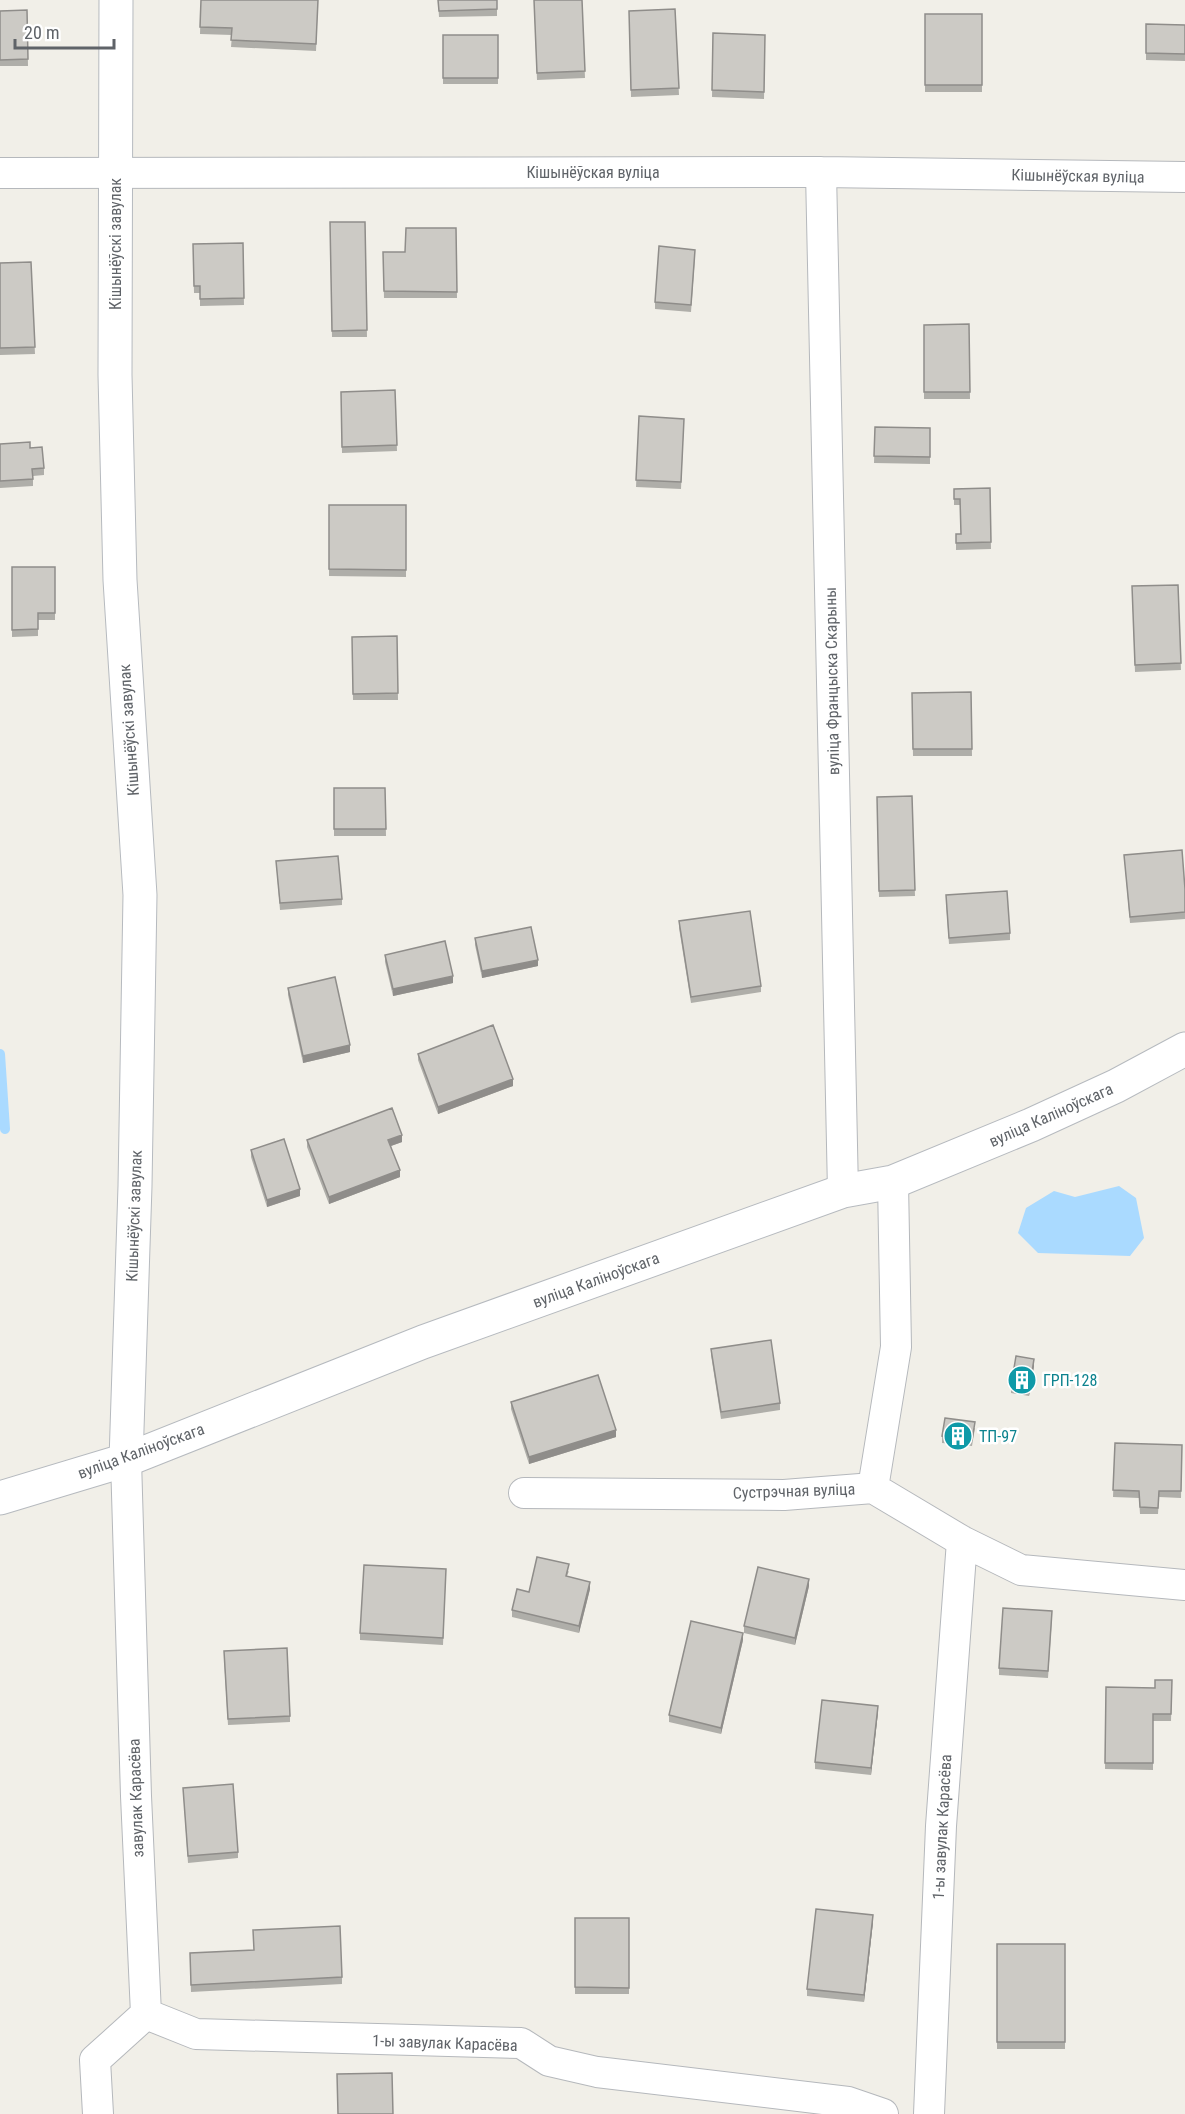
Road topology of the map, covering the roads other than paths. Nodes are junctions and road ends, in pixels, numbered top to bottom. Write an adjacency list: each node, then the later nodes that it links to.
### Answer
1 (116, 0): 2 (street, Кішынёўскі завулак)
2 (114, 172): 3 (street, Кішынёўская вуліца); 4 (street, Кішынёўская вуліца); 9 (street, Кішынёўскі завулак)
3 (821, 172): 5 (street, Кішынёўская вуліца); 8 (street, вуліца Францыска Скарыны)
4 (0, 173)
5 (1185, 177)
6 (1185, 1049): 7 (street, вуліца Каліноўскага)
7 (892, 1182): 8 (street, вуліца Каліноўскага); 10 (street)
8 (843, 1191): 9 (street, вуліца Каліноўскага)
9 (126, 1460): 12 (street, вуліца Каліноўскага); 15 (street, завулак Карасёва)
10 (873, 1488): 11 (street, Сустрэчная вуліца); 13 (street, Сустрэчная вуліца)
11 (524, 1493)
12 (0, 1498)
13 (962, 1541): 14 (street, Сустрэчная вуліца); 18 (street, 1-ы завулак Карасёва)
14 (1185, 1585)
15 (146, 2014): 16 (street); 17 (street, 1-ы завулак Карасёва)
16 (98, 2114)
17 (882, 2114)
18 (929, 2114)

